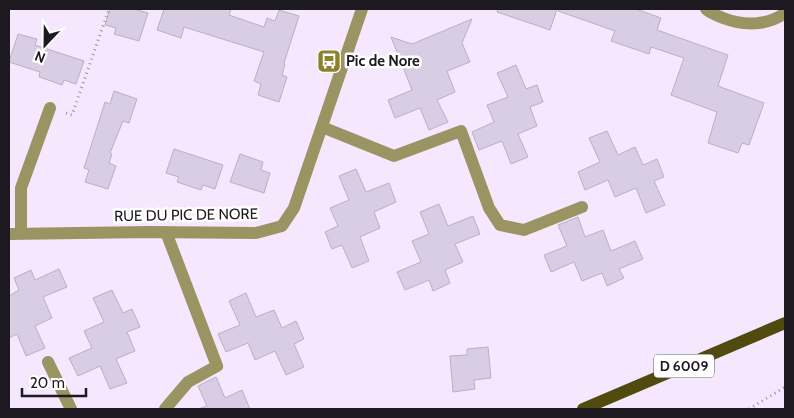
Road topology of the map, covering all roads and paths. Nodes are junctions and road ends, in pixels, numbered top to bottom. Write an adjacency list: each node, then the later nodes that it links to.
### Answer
1 (109, 9): 5 (path)
2 (362, 9): 6 (street, RUE DU PIC DE NORE)
3 (706, 9): 4 (street)
4 (785, 13)
5 (50, 108): 9 (street)
6 (322, 127): 7 (street); 8 (street, RUE DU PIC DE NORE)
7 (582, 207)
8 (166, 232): 9 (street, RUE DU PIC DE NORE); 14 (street)
9 (15, 234)
10 (785, 323): 15 (main road, D 6009)
11 (48, 362): 13 (street)
12 (785, 387): 16 (path)
13 (71, 409)
14 (165, 409)
15 (583, 409)
16 (749, 409)

